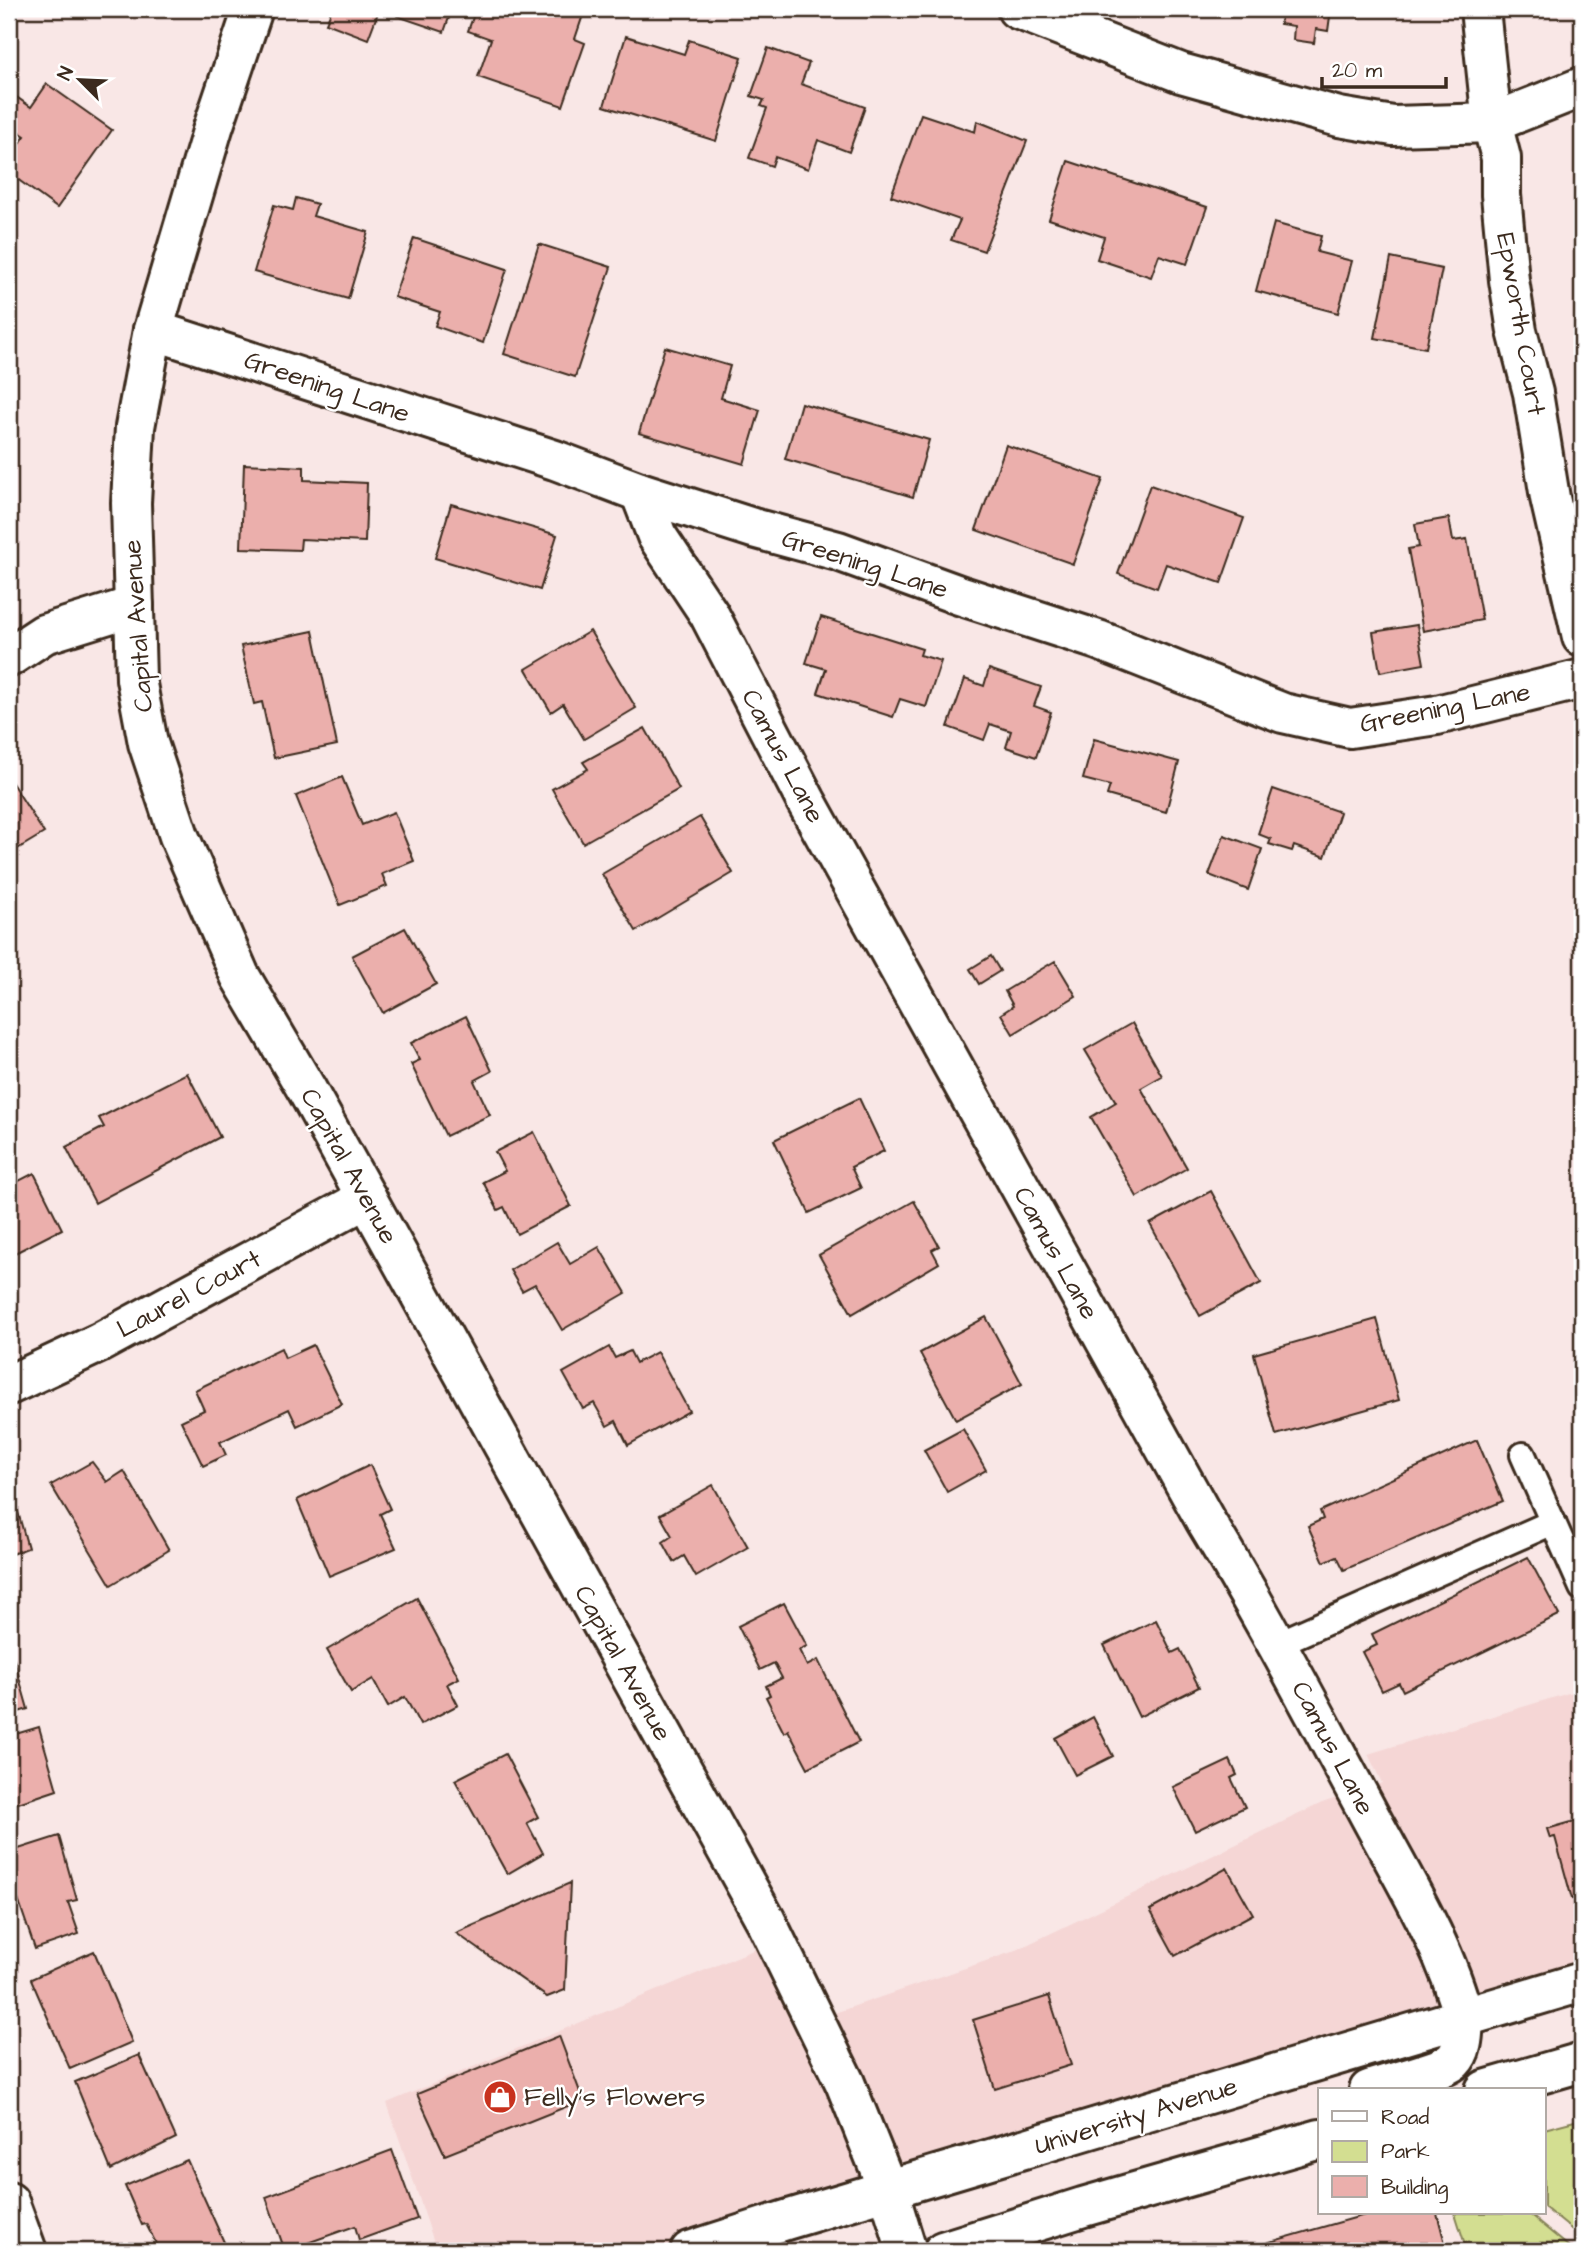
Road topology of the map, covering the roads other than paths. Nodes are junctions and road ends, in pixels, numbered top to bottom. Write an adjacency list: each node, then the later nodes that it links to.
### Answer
1 (253, 9): 6 (street, Capital Avenue)
2 (1017, 9): 5 (street)
3 (1480, 9): 5 (street, Epworth Court)
4 (1582, 87): 5 (street)
5 (1492, 123): 9 (street, Epworth Court)
6 (153, 330): 7 (street, Greening Lane); 8 (street, Capital Avenue)
7 (640, 492): 11 (street, Greening Lane); 17 (street, Camus Lane)
8 (134, 606): 10 (street); 12 (street, Capital Avenue)
9 (1582, 637)
10 (9, 657)
11 (1582, 679)
12 (366, 1198): 13 (street, Laurel Court); 26 (street, Capital Avenue)
13 (9, 1385)
14 (1523, 1455): 15 (lane)
15 (1553, 1522): 16 (lane); 17 (lane)
16 (1582, 1588)
17 (1278, 1644): 19 (street, Camus Lane)
18 (1582, 1982): 19 (street, University Avenue)
19 (1464, 2018): 21 (street); 26 (street, University Avenue)
20 (1582, 2062): 22 (street)
21 (1375, 2088)
22 (1492, 2088)
23 (1318, 2112): 25 (street)
24 (1318, 2140): 25 (street)
25 (1181, 2180): 31 (street)
26 (888, 2190): 29 (street, University Avenue); 30 (street, Capital Avenue)
27 (9, 2202): 28 (street)
28 (27, 2251)
29 (690, 2251)
30 (907, 2251)
31 (943, 2251)

